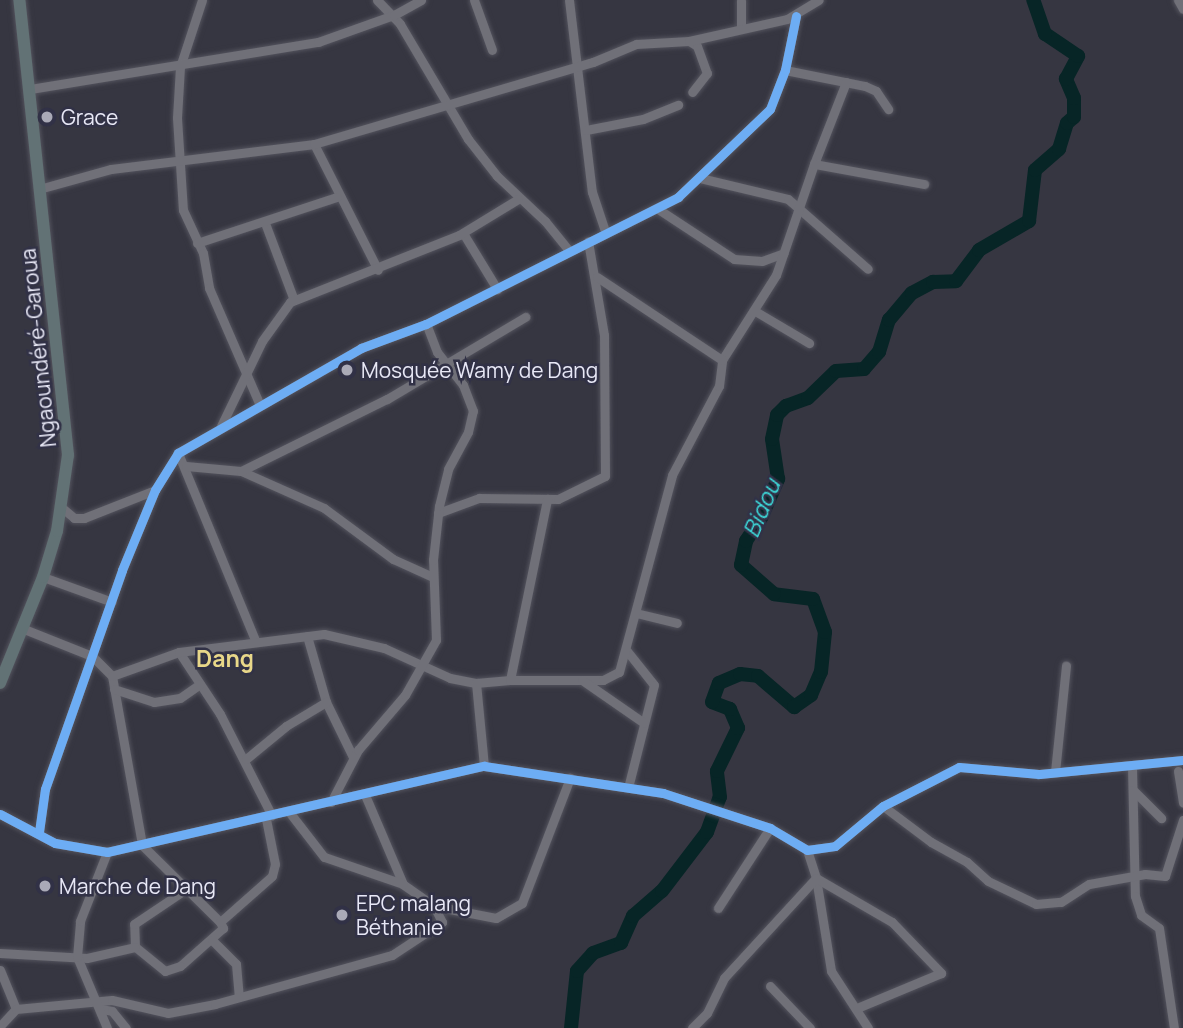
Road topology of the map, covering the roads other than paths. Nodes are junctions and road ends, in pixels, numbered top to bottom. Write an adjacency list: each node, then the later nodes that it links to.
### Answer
1 (19, 0): 20 (highway, Ngaoundéré-Garoua)
2 (202, 0): 16 (street)
3 (377, 0): 11 (street)
4 (421, 0): 11 (street)
5 (474, 0): 15 (street)
6 (569, 0): 17 (street)
7 (741, 0): 13 (street)
8 (819, 0): 12 (street)
9 (1181, 0): 10 (street)
10 (1183, 9)
11 (394, 15): 16 (street); 22 (street)
12 (796, 16): 13 (street); 18 (street)
13 (741, 28): 14 (street)
14 (689, 41): 17 (street); 21 (street)
15 (492, 50)
16 (180, 64): 20 (street); 27 (street)
17 (577, 67): 22 (street); 25 (street)
18 (785, 70): 19 (street); 29 (street)
19 (846, 82): 24 (street); 28 (street)
20 (30, 89): 31 (highway, Ngaoundéré-Garoua)
21 (692, 92)
22 (445, 104): 26 (street); 33 (street)
23 (678, 105): 25 (street)
24 (888, 109)
25 (586, 130): 37 (street)
26 (314, 144): 27 (street); 32 (street)
27 (178, 158): 31 (street); 40 (street)
28 (814, 164): 30 (street); 34 (street)
29 (700, 178): 34 (street); 35 (street)
30 (924, 184)
31 (40, 189): 62 (highway, Ngaoundéré-Garoua)
32 (337, 197): 36 (street); 44 (street)
33 (518, 199): 38 (street); 41 (street)
34 (801, 206): 42 (street); 43 (street)
35 (658, 209): 37 (street); 42 (street)
36 (265, 223): 40 (street); 47 (street)
37 (605, 231): 39 (street)
38 (463, 233): 44 (street); 46 (street)
39 (589, 241): 41 (street); 45 (street)
40 (197, 243): 54 (street)
41 (569, 251): 46 (street)
42 (784, 253): 48 (street)
43 (868, 269)
44 (378, 270): 47 (street)
45 (597, 276): 52 (street); 61 (street)
46 (497, 289): 50 (street)
47 (294, 300): 54 (street)
48 (755, 311): 51 (street); 52 (street)
49 (525, 317): 53 (street)
50 (426, 324): 53 (street); 55 (street)
51 (809, 344)
52 (722, 360): 67 (street)
53 (445, 367): 59 (street); 63 (street)
54 (246, 376): 55 (street); 56 (street)
55 (259, 404): 56 (street)
56 (219, 428): 57 (street)
57 (178, 453): 58 (street); 60 (street)
58 (186, 466): 59 (street); 71 (street)
59 (241, 471): 65 (street)
60 (155, 490): 62 (street); 66 (street)
61 (547, 499): 63 (street); 78 (street)
62 (61, 506): 64 (highway, Ngaoundéré-Garoua)
63 (438, 513): 65 (street)
64 (43, 577): 66 (street); 69 (highway, Ngaoundéré-Garoua)
65 (433, 577): 76 (street)
66 (112, 602): 74 (street)
67 (636, 614): 68 (street); 72 (street)
68 (677, 623)
69 (24, 629): 74 (street); 80 (highway, Ngaoundéré-Garoua)
70 (307, 636): 71 (street); 76 (street); 84 (street)
71 (256, 642): 73 (street)
72 (627, 651): 79 (street); 85 (street)
73 (178, 652): 77 (street); 82 (street)
74 (92, 656): 77 (street); 107 (street)
75 (1066, 666): 92 (street)
76 (425, 668): 81 (street); 86 (street)
77 (112, 676): 83 (street)
78 (510, 680): 79 (street); 81 (street)
79 (582, 680): 85 (street)
80 (0, 683)
81 (476, 683): 90 (street)
82 (200, 684): 83 (street); 87 (street)
83 (114, 689): 108 (street)
84 (326, 702): 86 (street); 87 (street)
85 (644, 723): 95 (street)
86 (354, 757): 98 (street)
87 (246, 760): 103 (street)
88 (1183, 760): 89 (street)
89 (1163, 764): 91 (street); 93 (street)
90 (484, 766): 94 (street); 97 (street)
91 (1132, 767): 92 (street); 96 (street)
92 (1055, 772): 100 (street)
93 (1181, 772): 99 (street)
94 (570, 778): 95 (street); 115 (street)
95 (628, 788): 106 (street)
96 (1133, 790): 104 (street); 112 (street)
97 (365, 795): 98 (street); 113 (street)
98 (331, 802): 101 (street)
99 (1183, 803)
100 (883, 806): 109 (street); 112 (street)
101 (290, 813): 103 (street); 113 (street)
102 (0, 814): 107 (street)
103 (269, 817): 108 (street); 117 (street)
104 (1161, 818)
105 (1183, 820): 112 (street)
106 (770, 828): 109 (street); 116 (street)
107 (39, 832): 110 (street)
108 (142, 845): 110 (street); 114 (street)
109 (807, 850): 111 (street)
110 (107, 852): 121 (street)
111 (816, 878): 126 (street); 126 (street); 131 (street)
112 (1132, 878): 134 (street)
113 (403, 884): 115 (street)
114 (186, 889): 117 (street); 119 (street)
115 (435, 906): 124 (street)
116 (718, 908)
117 (220, 922): 118 (street)
118 (212, 940): 119 (street); 124 (street)
119 (135, 947): 121 (street)
120 (0, 953): 121 (street)
121 (77, 957): 125 (street)
122 (0, 970): 127 (street)
123 (770, 986): 132 (street)
124 (239, 997): 125 (street)
125 (100, 1005): 127 (street); 129 (street); 130 (street)
126 (857, 1008): 133 (street)
127 (16, 1009): 128 (street)
128 (0, 1026)
129 (107, 1028)
130 (126, 1028)
131 (692, 1028)
132 (810, 1028)
133 (869, 1028)
134 (1174, 1028)

